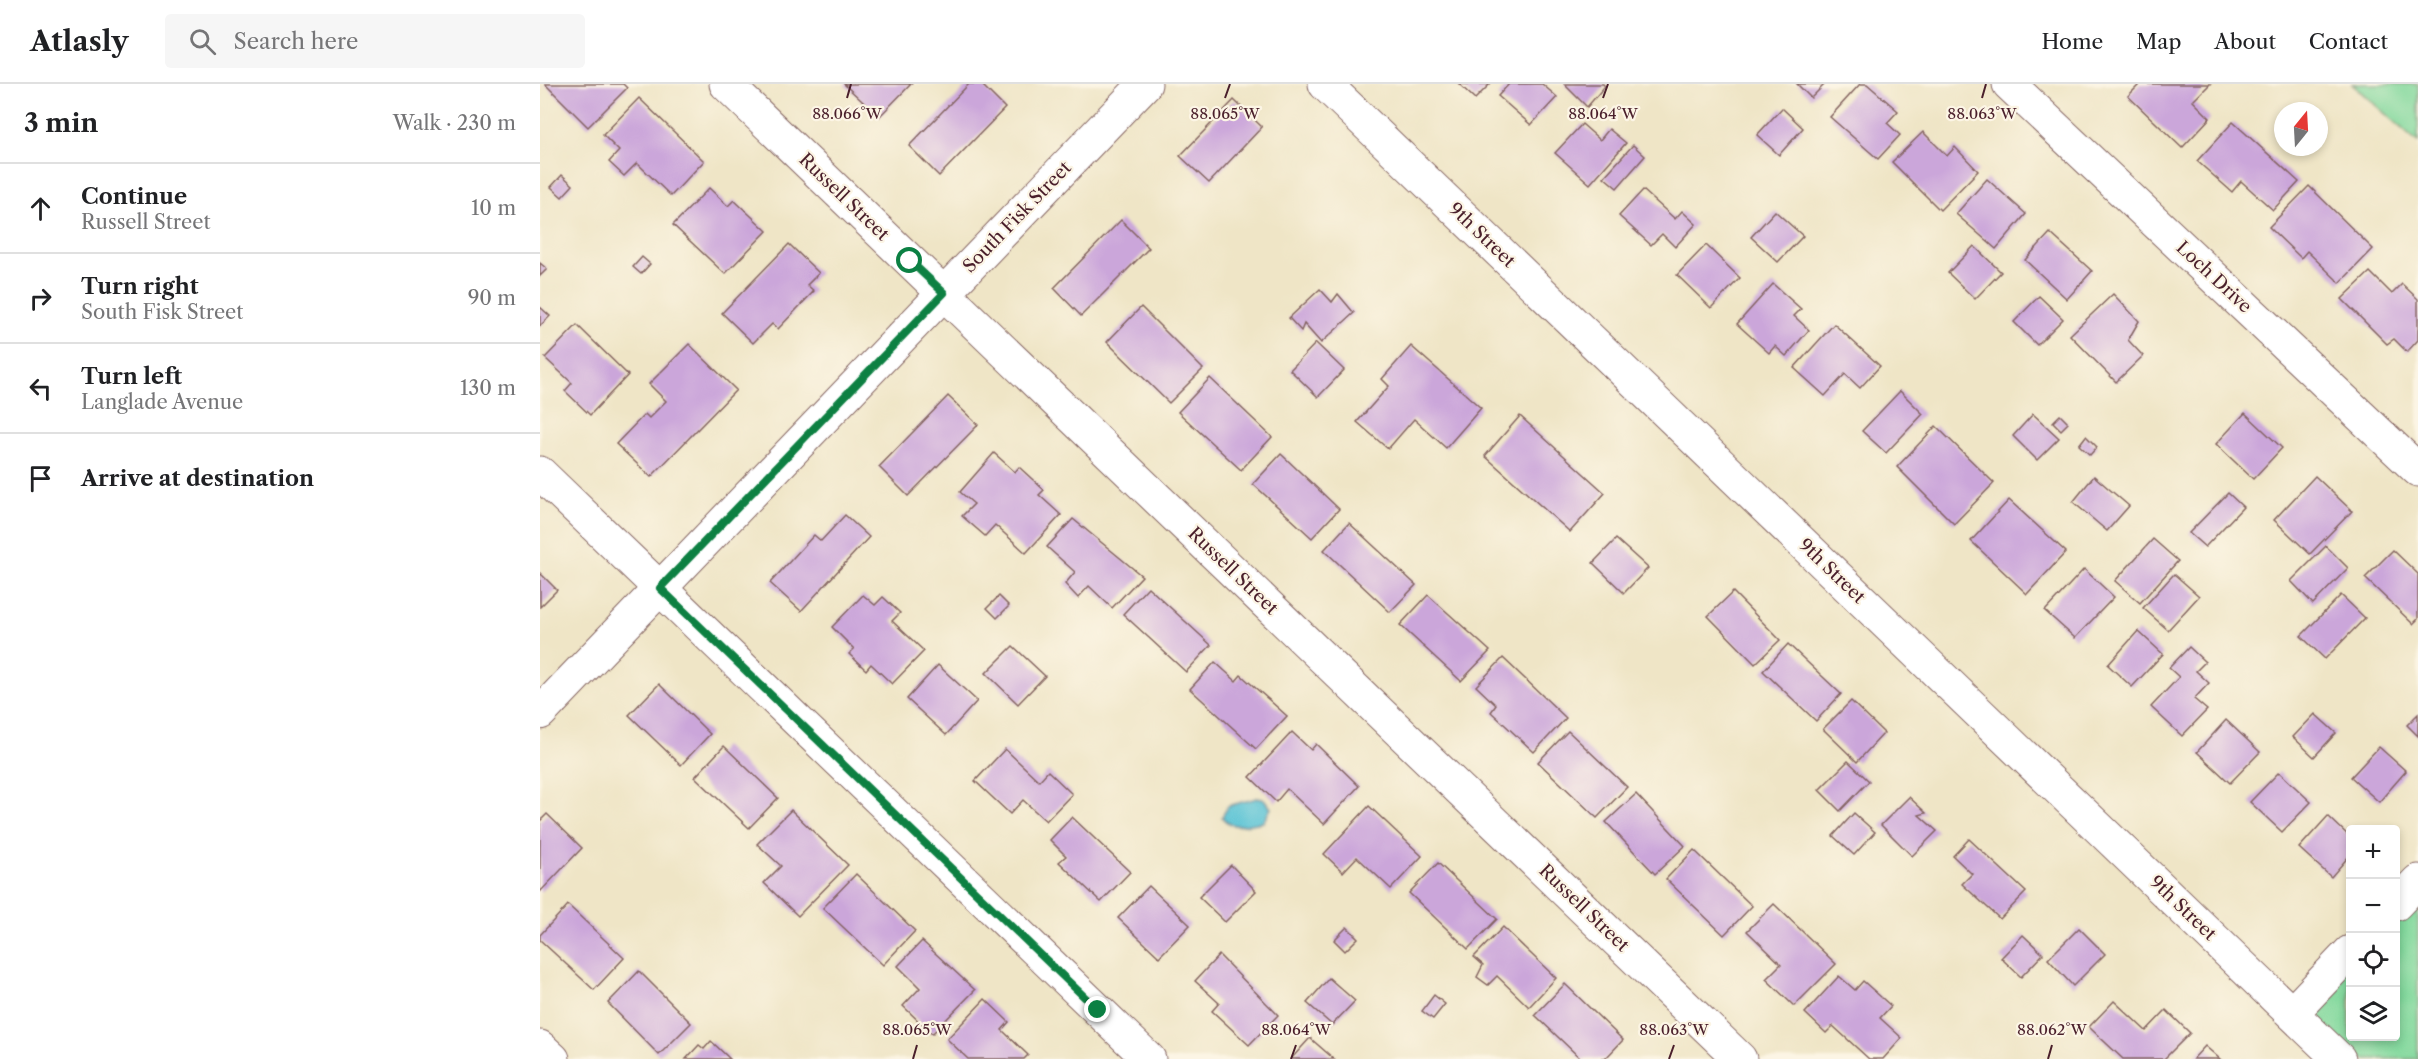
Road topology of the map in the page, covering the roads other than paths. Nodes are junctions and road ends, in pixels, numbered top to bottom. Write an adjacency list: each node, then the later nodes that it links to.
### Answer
1 (726, 84): 5 (street, Russell Street)
2 (1145, 84): 5 (street, South Fisk Street)
3 (1325, 84): 13 (street, 9th Street)
4 (2009, 84): 6 (street, Loch Drive)
5 (944, 293): 8 (street, South Fisk Street); 17 (street, Russell Street)
6 (2418, 470)
7 (540, 473): 8 (street)
8 (660, 588): 9 (street, South Fisk Street); 16 (street)
9 (540, 713)
10 (2418, 880): 11 (street)
11 (2400, 900)
12 (2346, 955): 13 (street)
13 (2292, 1013): 18 (street, 9th Street)
14 (540, 1047): 15 (street)
15 (553, 1059)
16 (1149, 1059)
17 (1740, 1059)
18 (2339, 1059)

